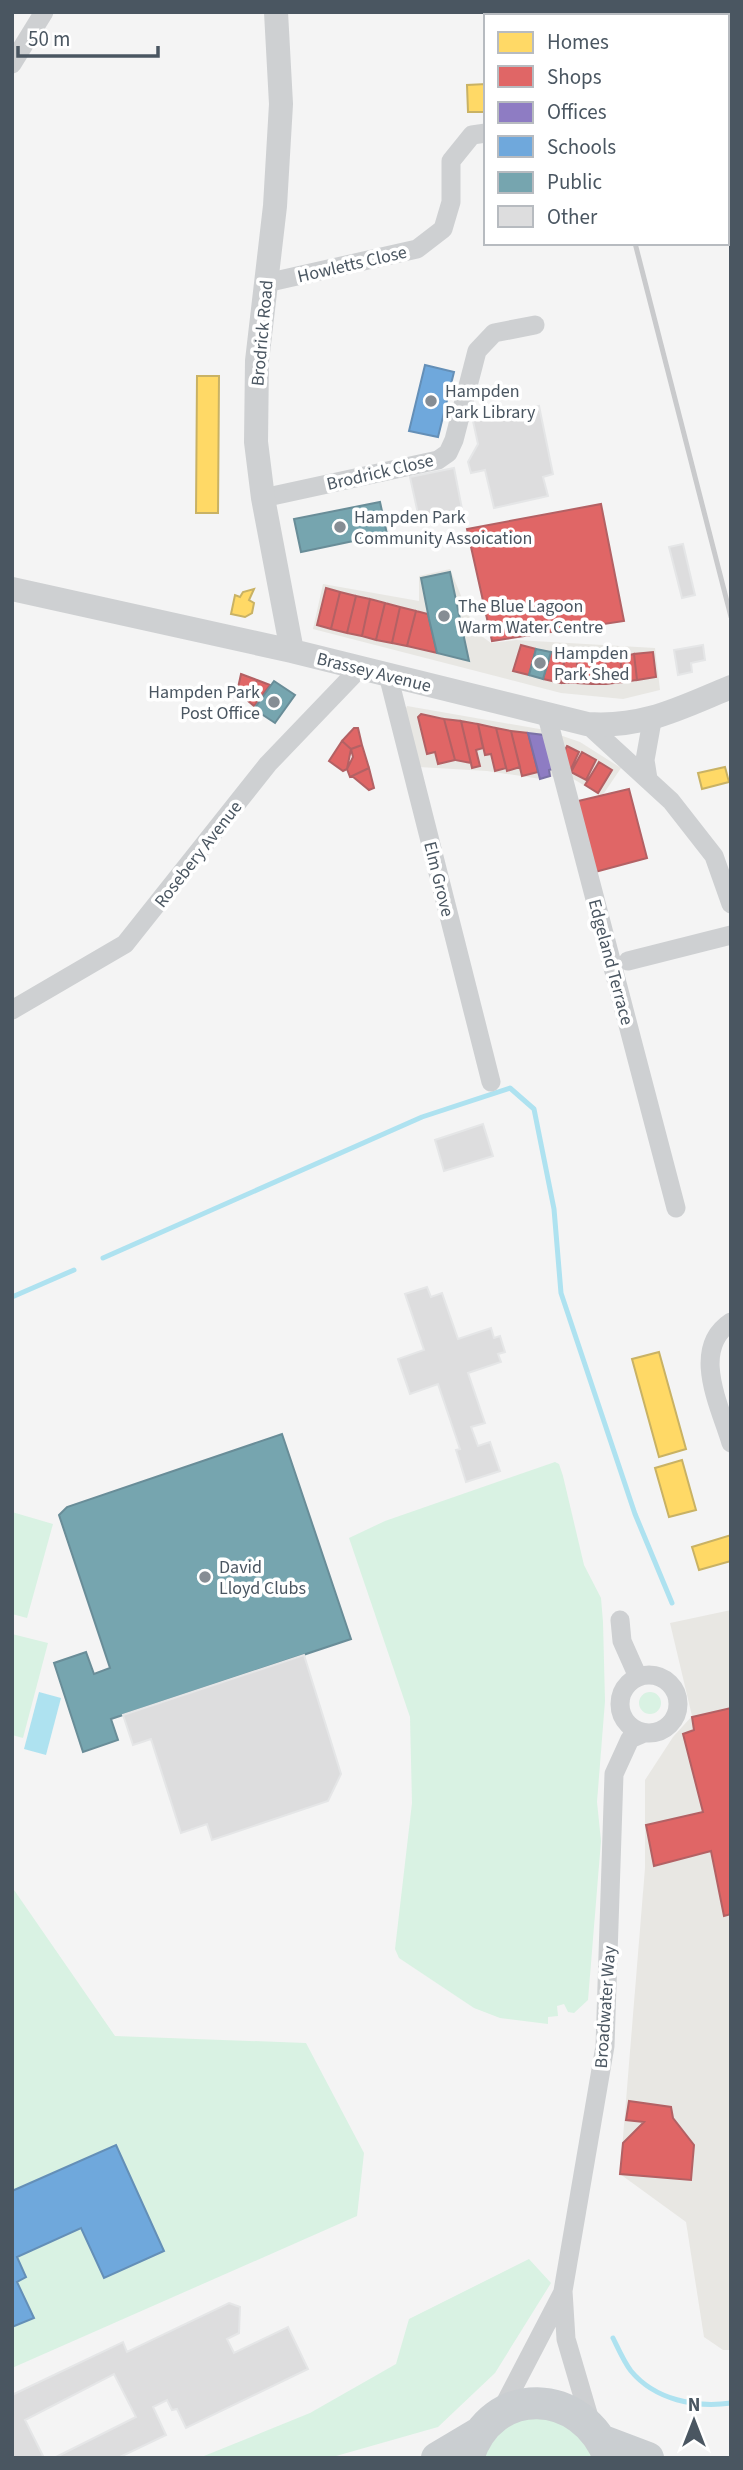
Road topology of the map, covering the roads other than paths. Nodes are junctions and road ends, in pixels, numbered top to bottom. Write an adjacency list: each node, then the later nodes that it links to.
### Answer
1 (44, 12): 3 (street)
2 (276, 12): 5 (street, Brodrick Road)
3 (12, 64)
4 (484, 133): 5 (street, Howletts Close)
5 (266, 283): 7 (street, Brodrick Road)
6 (536, 325): 7 (street, Brodrick Close)
7 (263, 498): 9 (street, Brodrick Road)
8 (18, 597): 9 (street, Brassey Avenue)
9 (292, 651): 10 (street, Brassey Avenue)
10 (360, 668): 11 (street, Brassey Avenue); 20 (street, Rosebery Avenue)
11 (388, 675): 13 (street, Brassey Avenue); 21 (street, Elm Grove)
12 (731, 687): 14 (street, Brassey Avenue)
13 (547, 716): 15 (street, Brassey Avenue); 22 (street, Edgeland Terrace)
14 (652, 720): 15 (street, Brassey Avenue); 16 (street)
15 (587, 724): 16 (street)
16 (648, 779): 17 (street)
17 (731, 904)
18 (731, 935): 19 (street)
19 (628, 961)
20 (12, 1010)
21 (491, 1082)
22 (676, 1208)
23 (731, 1322): 24 (street)
24 (729, 1430)
25 (621, 1620): 26 (street)
26 (638, 1677): 27 (street); 27 (street, Broadwater Way)
27 (644, 1733): 28 (street, Broadwater Way)
28 (563, 2291): 29 (street, Broadwater Way); 30 (street, Broadwater Way)
29 (482, 2435): 30 (main road); 31 (main road)
30 (601, 2441): 32 (main road)
31 (437, 2458)
32 (648, 2458)

